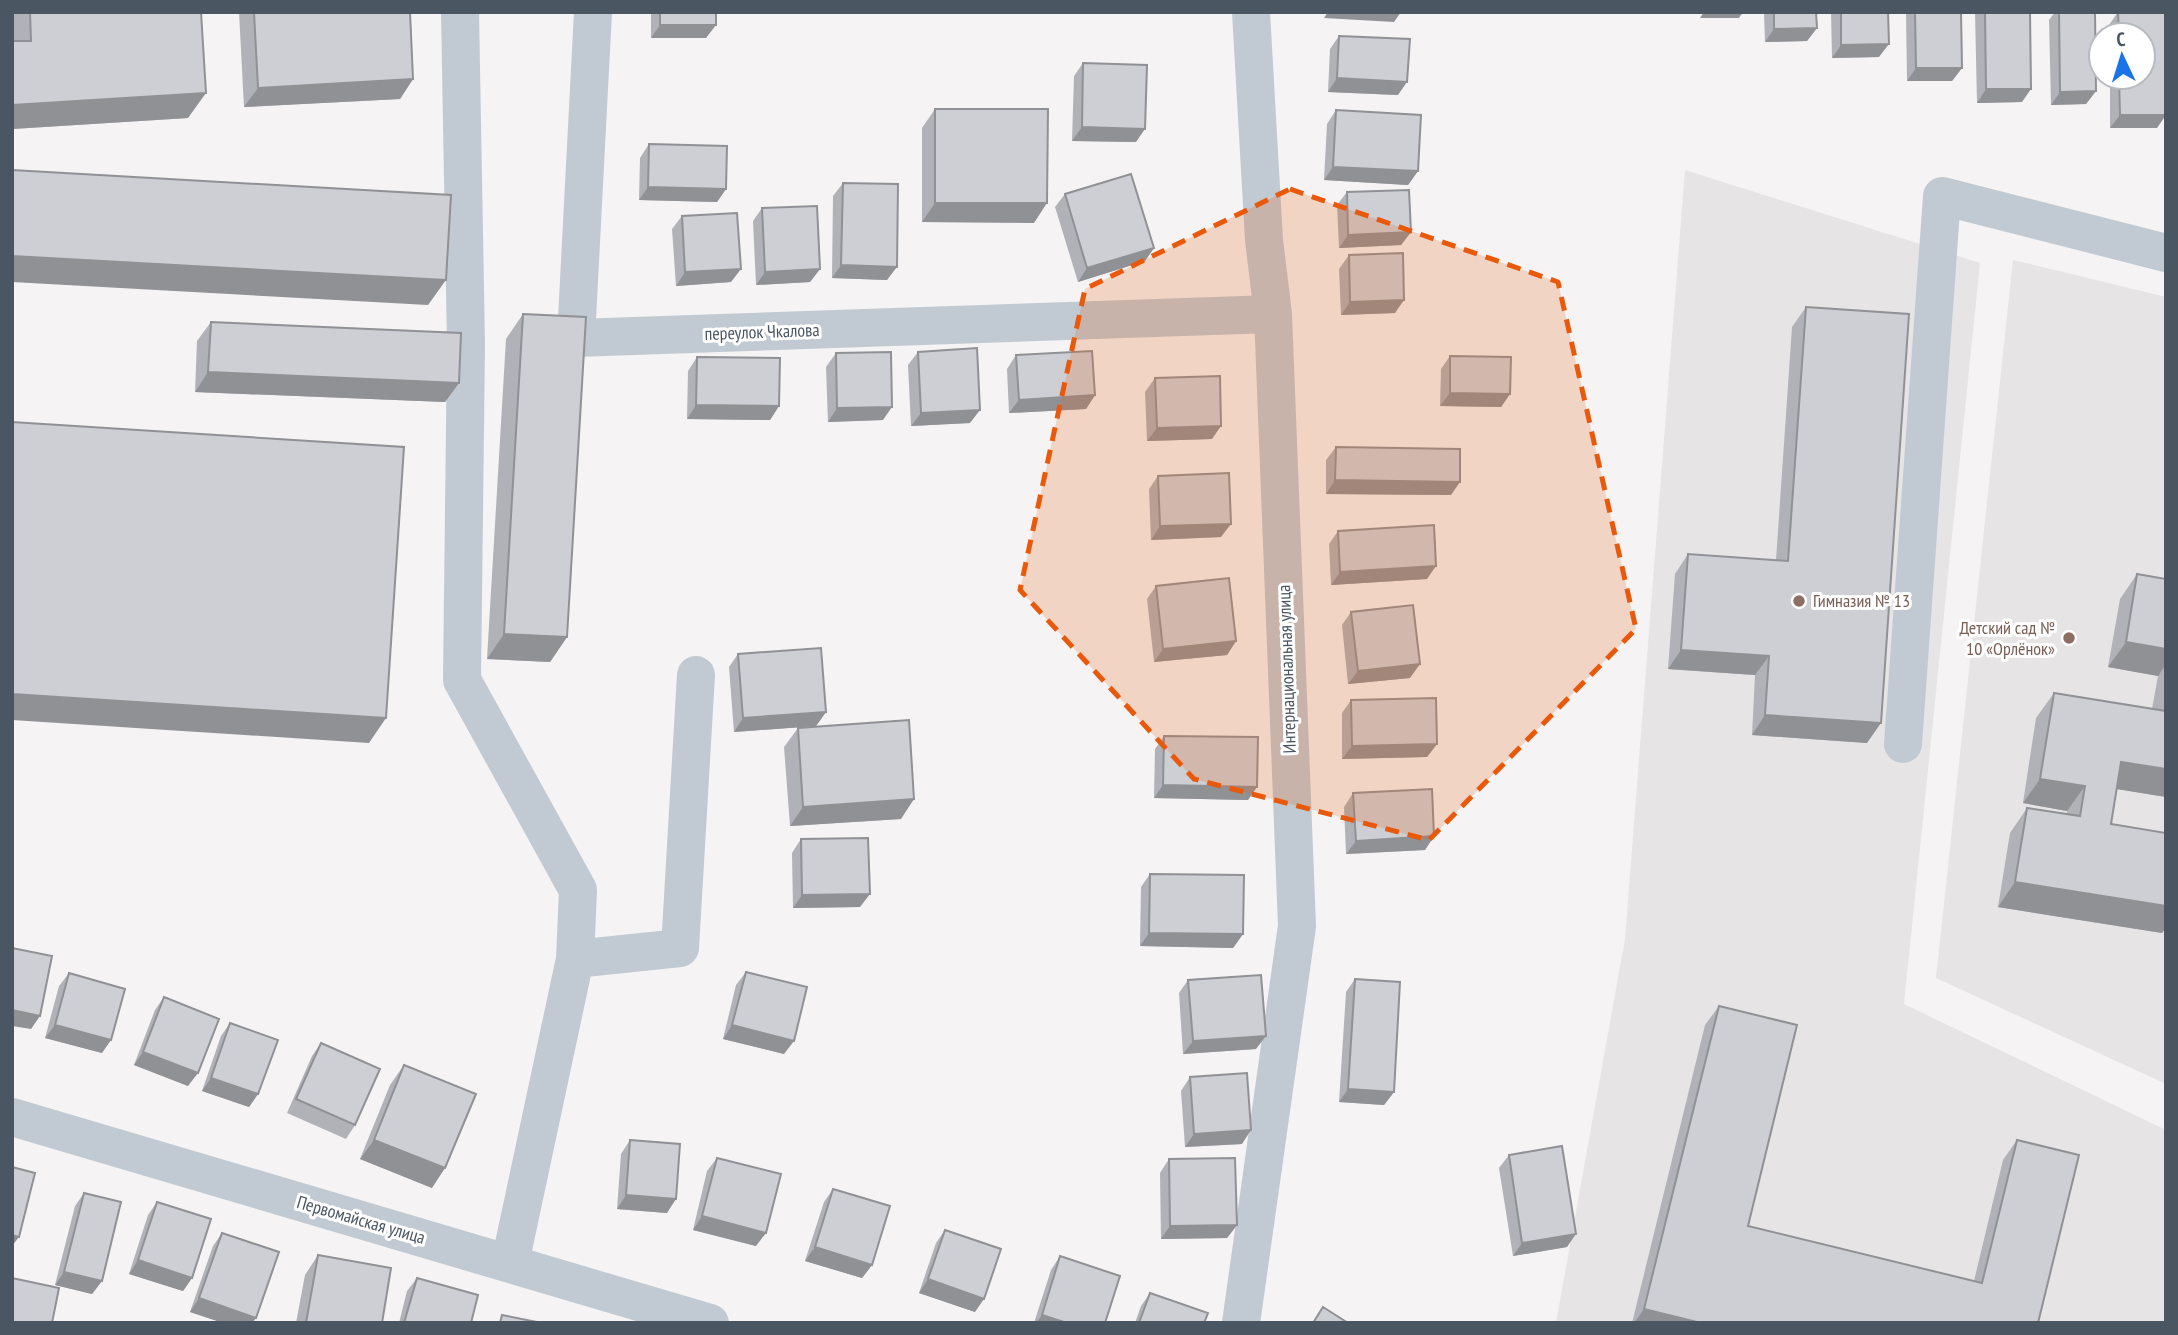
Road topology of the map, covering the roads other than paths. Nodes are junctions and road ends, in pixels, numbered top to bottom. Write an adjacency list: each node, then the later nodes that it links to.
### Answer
1 (460, 12): 8 (street)
2 (593, 12): 5 (street, переулок Чкалова)
3 (1251, 12): 5 (street, Интернациональная улица)
4 (2166, 253): 7 (street)
5 (1273, 314): 12 (street, Интернациональная улица)
6 (696, 675): 8 (street)
7 (1903, 744)
8 (575, 959): 10 (street)
9 (12, 1117): 10 (street, Первомайская улица)
10 (509, 1264): 11 (street, Первомайская улица)
11 (710, 1323)
12 (1241, 1323)

